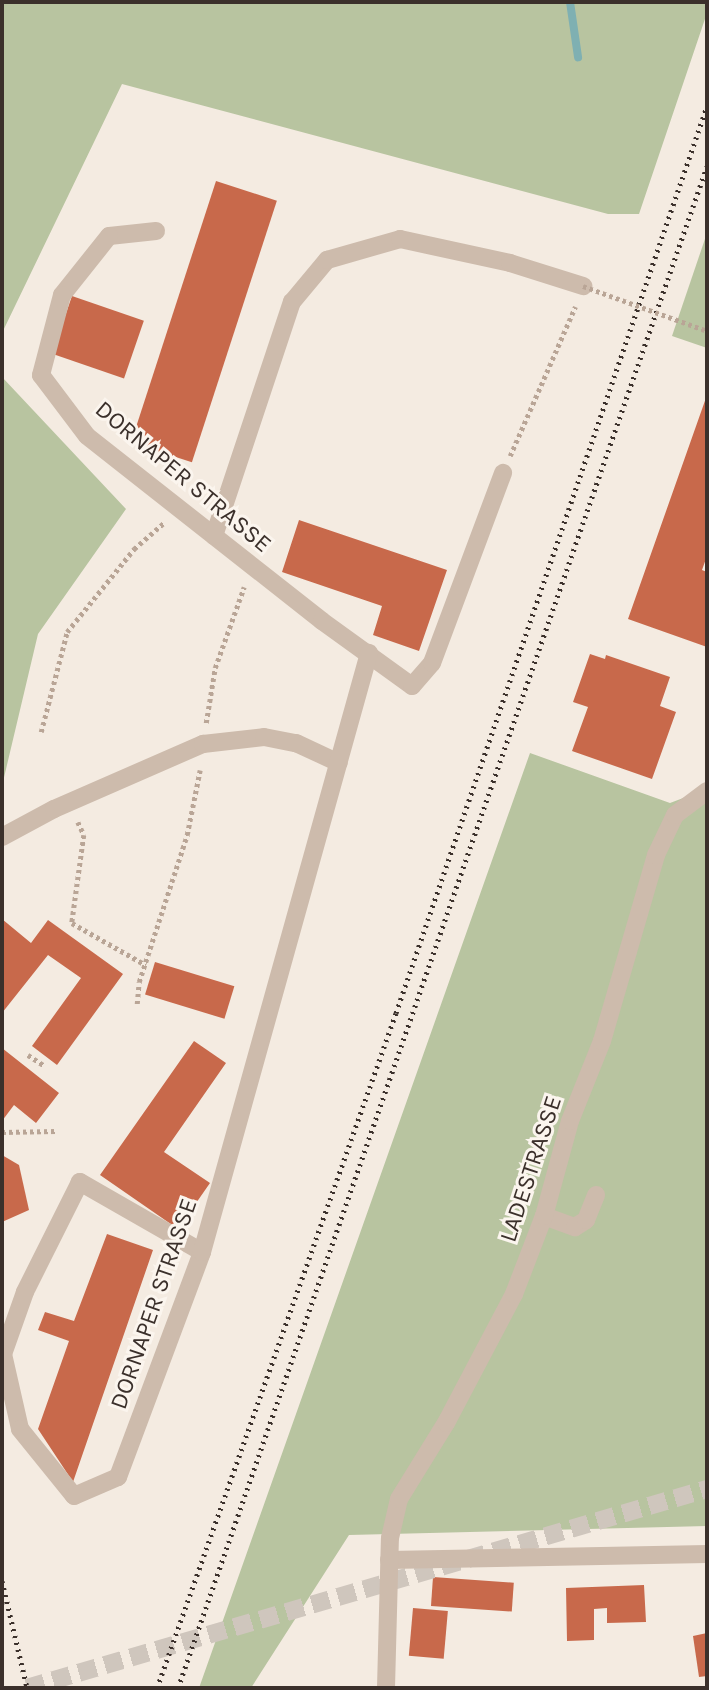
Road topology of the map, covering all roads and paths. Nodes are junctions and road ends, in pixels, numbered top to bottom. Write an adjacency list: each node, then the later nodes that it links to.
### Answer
1 (156, 231): 6 (street, DORNAPER STRASSE)
2 (583, 286): 4 (path, bridge); 7 (street)
3 (573, 313): 5 (path)
4 (707, 331)
5 (503, 473): 9 (street, DORNAPER STRASSE)
6 (180, 508): 7 (street, DORNAPER STRASSE); 10 (path)
7 (214, 536): 8 (street, DORNAPER STRASSE)
8 (253, 567): 9 (street, DORNAPER STRASSE); 11 (path)
9 (369, 653): 12 (street, DORNAPER STRASSE)
10 (41, 732)
11 (203, 744): 12 (street); 15 (street); 16 (path)
12 (339, 763): 24 (street, DORNAPER STRASSE)
13 (707, 791): 23 (street, LADESTRASSE)
14 (84, 835): 16 (path)
15 (2, 837)
16 (146, 965): 17 (path)
17 (137, 1004)
18 (28, 1055): 19 (path)
19 (46, 1066)
20 (56, 1131): 21 (path)
21 (2, 1132)
22 (596, 1195): 23 (street)
23 (544, 1216): 26 (street, LADESTRASSE)
24 (202, 1252): 24 (street, DORNAPER STRASSE)
25 (707, 1555): 26 (street)
26 (389, 1560): 27 (street, LADESTRASSE)
27 (386, 1688)

